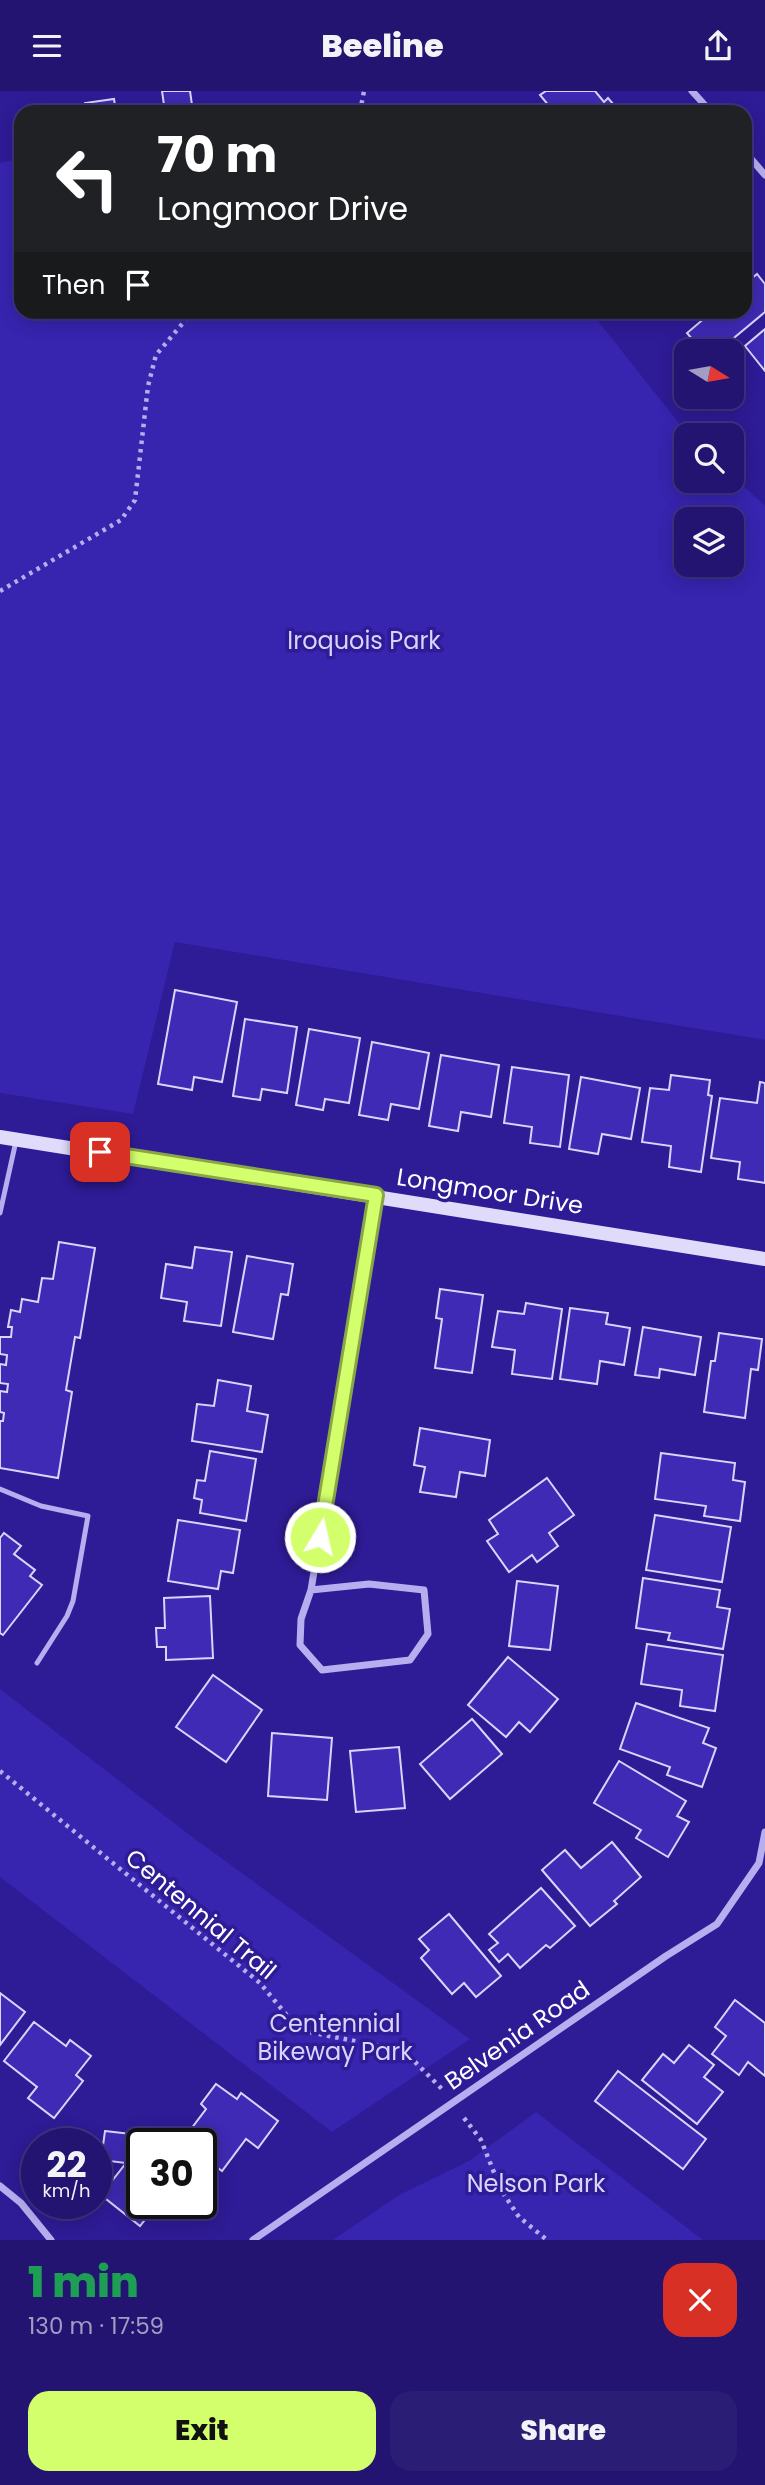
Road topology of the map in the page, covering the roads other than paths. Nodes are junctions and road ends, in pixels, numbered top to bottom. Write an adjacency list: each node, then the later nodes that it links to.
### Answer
1 (692, 91): 2 (street)
2 (704, 105)
3 (752, 160): 4 (street)
4 (765, 175)
5 (0, 1137): 6 (street, Longmoor Drive)
6 (17, 1139): 7 (street, Longmoor Drive); 8 (lane)
7 (376, 1195): 9 (street, Longmoor Drive); 11 (street)
8 (0, 1213)
9 (765, 1259)
10 (0, 1489): 12 (lane)
11 (311, 1590): 11 (street)
12 (37, 1663)
13 (765, 1832): 16 (street, Belvenia Road)
14 (0, 2186): 15 (street)
15 (51, 2240)
16 (253, 2240)

